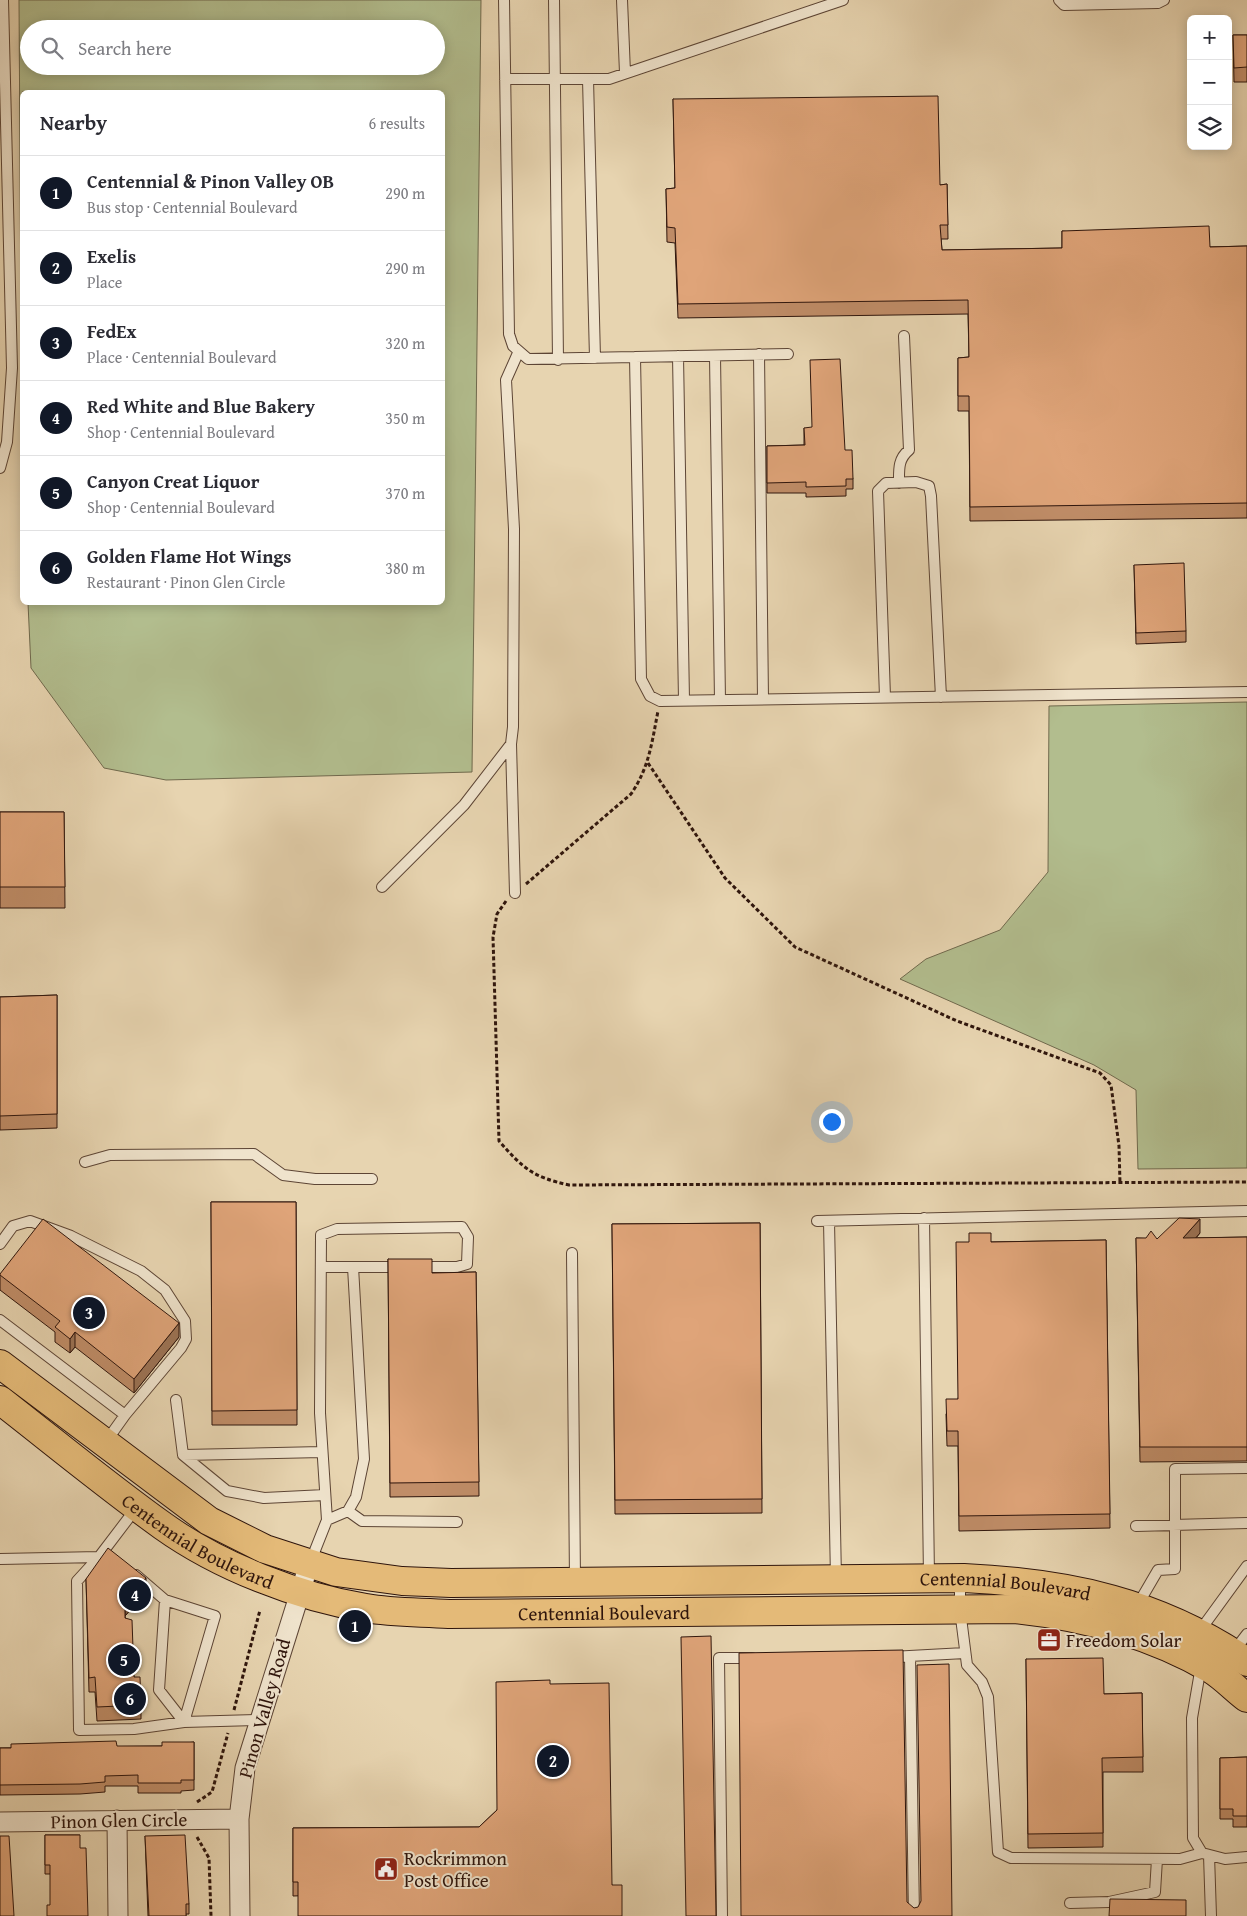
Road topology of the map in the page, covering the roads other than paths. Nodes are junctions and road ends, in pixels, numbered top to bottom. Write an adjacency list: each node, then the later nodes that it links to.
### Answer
1 (3, 0): 12 (lane)
2 (504, 0): 9 (lane)
3 (554, 0): 10 (lane)
4 (622, 0): 8 (lane)
5 (843, 0): 8 (lane)
6 (1059, 0): 7 (lane)
7 (1164, 0)
8 (625, 73): 11 (lane)
9 (505, 79): 10 (lane); 15 (lane)
10 (555, 79): 11 (lane); 22 (lane)
11 (588, 79): 21 (lane)
12 (3, 120): 13 (lane)
13 (3, 165): 23 (lane)
14 (904, 336): 24 (lane)
15 (518, 353): 22 (lane); 31 (lane)
16 (759, 354): 17 (lane); 19 (lane); 28 (lane)
17 (788, 354)
18 (678, 356): 19 (lane); 20 (lane); 29 (lane)
19 (716, 356): 30 (lane)
20 (635, 357): 21 (lane); 29 (lane)
21 (595, 358): 22 (lane)
22 (558, 360)
23 (0, 468)
24 (899, 483): 26 (lane); 27 (lane)
25 (1247, 692): 27 (lane)
26 (884, 697): 27 (lane); 28 (lane)
27 (941, 697)
28 (763, 699): 30 (lane)
29 (684, 700): 30 (lane)
30 (720, 700)
31 (511, 744): 32 (lane); 33 (lane)
32 (382, 888)
33 (515, 893)
34 (84, 1162): 35 (lane)
35 (372, 1179)
36 (1247, 1211): 37 (lane)
37 (924, 1218): 39 (lane); 66 (lane)
38 (817, 1221): 39 (lane)
39 (829, 1221): 68 (lane)
40 (0, 1244): 48 (lane)
41 (572, 1254): 69 (lane)
42 (321, 1267): 43 (lane); 43 (lane); 50 (lane)
43 (353, 1267): 55 (lane)
44 (0, 1320): 48 (lane)
45 (0, 1364): 49 (main road, Centennial Boulevard)
46 (0, 1400): 54 (main road, Centennial Boulevard)
47 (176, 1400): 51 (lane)
48 (125, 1415): 49 (lane)
49 (105, 1443): 63 (main road, Centennial Boulevard)
50 (322, 1452): 51 (lane); 53 (lane)
51 (183, 1456): 53 (lane)
52 (1247, 1468): 59 (lane)
53 (326, 1495): 56 (lane)
54 (137, 1506): 61 (lane); 70 (main road, Centennial Boulevard)
55 (348, 1511): 56 (lane); 57 (lane)
56 (327, 1520): 63 (lane)
57 (457, 1522)
58 (1247, 1523): 59 (lane)
59 (1175, 1525): 60 (lane); 72 (lane)
60 (1136, 1526)
61 (105, 1553): 62 (lane); 83 (lane)
62 (0, 1559)
63 (309, 1564): 69 (main road, Centennial Boulevard); 70 (street, Pinon Valley Road)
64 (1247, 1566): 74 (lane)
65 (127, 1568): 71 (lane)
66 (929, 1578): 67 (main road, Centennial Boulevard); 68 (main road, Centennial Boulevard)
67 (960, 1578): 72 (main road, Centennial Boulevard); 73 (lane)
68 (836, 1580): 69 (main road, Centennial Boulevard)
69 (575, 1582)
70 (299, 1591): 73 (main road, Centennial Boulevard); 82 (street, Pinon Valley Road)
71 (165, 1600): 83 (lane); 83 (lane)
72 (1136, 1607): 74 (main road, Centennial Boulevard)
73 (960, 1609): 76 (lane); 80 (main road, Centennial Boulevard)
74 (1198, 1633): 75 (main road, Centennial Boulevard)
75 (1242, 1650)
76 (965, 1653): 77 (lane); 89 (lane)
77 (910, 1656): 78 (lane); 94 (lane)
78 (881, 1657)
79 (766, 1658): 93 (lane)
80 (1201, 1665): 81 (main road, Centennial Boulevard); 87 (lane)
81 (1247, 1698)
82 (258, 1720): 83 (lane); 84 (street, Pinon Valley Road)
83 (184, 1722)
84 (239, 1819): 85 (street, Pinon Glen Circle); 92 (street, Pinon Valley Road)
85 (117, 1820): 86 (street, Pinon Glen Circle); 91 (street)
86 (0, 1822)
87 (1206, 1854): 88 (lane); 89 (lane); 95 (lane)
88 (1247, 1857)
89 (1157, 1859): 90 (lane)
90 (1070, 1903)
91 (118, 1916)
92 (240, 1916)
93 (722, 1916)
94 (914, 1916)
95 (1211, 1916)

